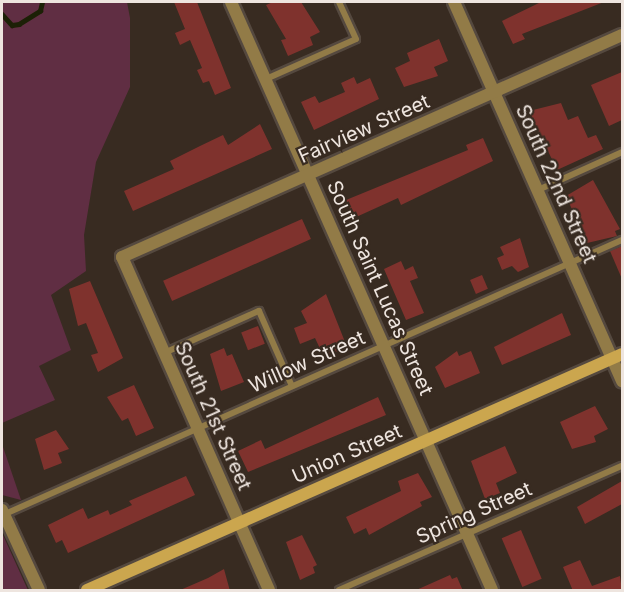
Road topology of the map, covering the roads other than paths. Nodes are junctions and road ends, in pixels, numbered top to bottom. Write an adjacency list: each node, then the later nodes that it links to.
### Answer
1 (231, 2): 5 (street, South Saint Lucas Street)
2 (339, 2): 5 (lane)
3 (454, 2): 6 (street, South 22nd Street)
4 (622, 35): 6 (street, Fairview Street)
5 (266, 79): 8 (street, South Saint Lucas Street)
6 (494, 93): 8 (street, Fairview Street); 9 (street, South 22nd Street)
7 (622, 152): 9 (lane)
8 (308, 175): 11 (street, Fairview Street); 13 (street, South Saint Lucas Street)
9 (537, 190): 12 (street, South 22nd Street)
10 (622, 240): 12 (lane, Willow Street)
11 (122, 258): 14 (street, South 21st Street)
12 (570, 263): 13 (lane, Willow Street); 15 (street, South 22nd Street)
13 (384, 346): 17 (lane, Willow Street); 19 (street, South Saint Lucas Street)
14 (164, 353): 17 (lane); 18 (street, South 21st Street)
15 (617, 356): 16 (street, South 22nd Street); 19 (street, Union Street)
16 (622, 382)
17 (292, 386): 18 (lane, Willow Street)
18 (197, 428): 21 (lane, Willow Street); 22 (street, South 21st Street)
19 (426, 441): 22 (street, Union Street); 23 (street, South Saint Lucas Street)
20 (622, 466): 23 (lane, Spring Street)
21 (3, 512): 24 (street)
22 (239, 524): 25 (street, Union Street); 26 (street, South 21st Street)
23 (467, 534): 27 (lane, Spring Street); 28 (street, South Saint Lucas Street)
24 (39, 591)
25 (87, 591)
26 (269, 591)
27 (339, 591)
28 (492, 591)

